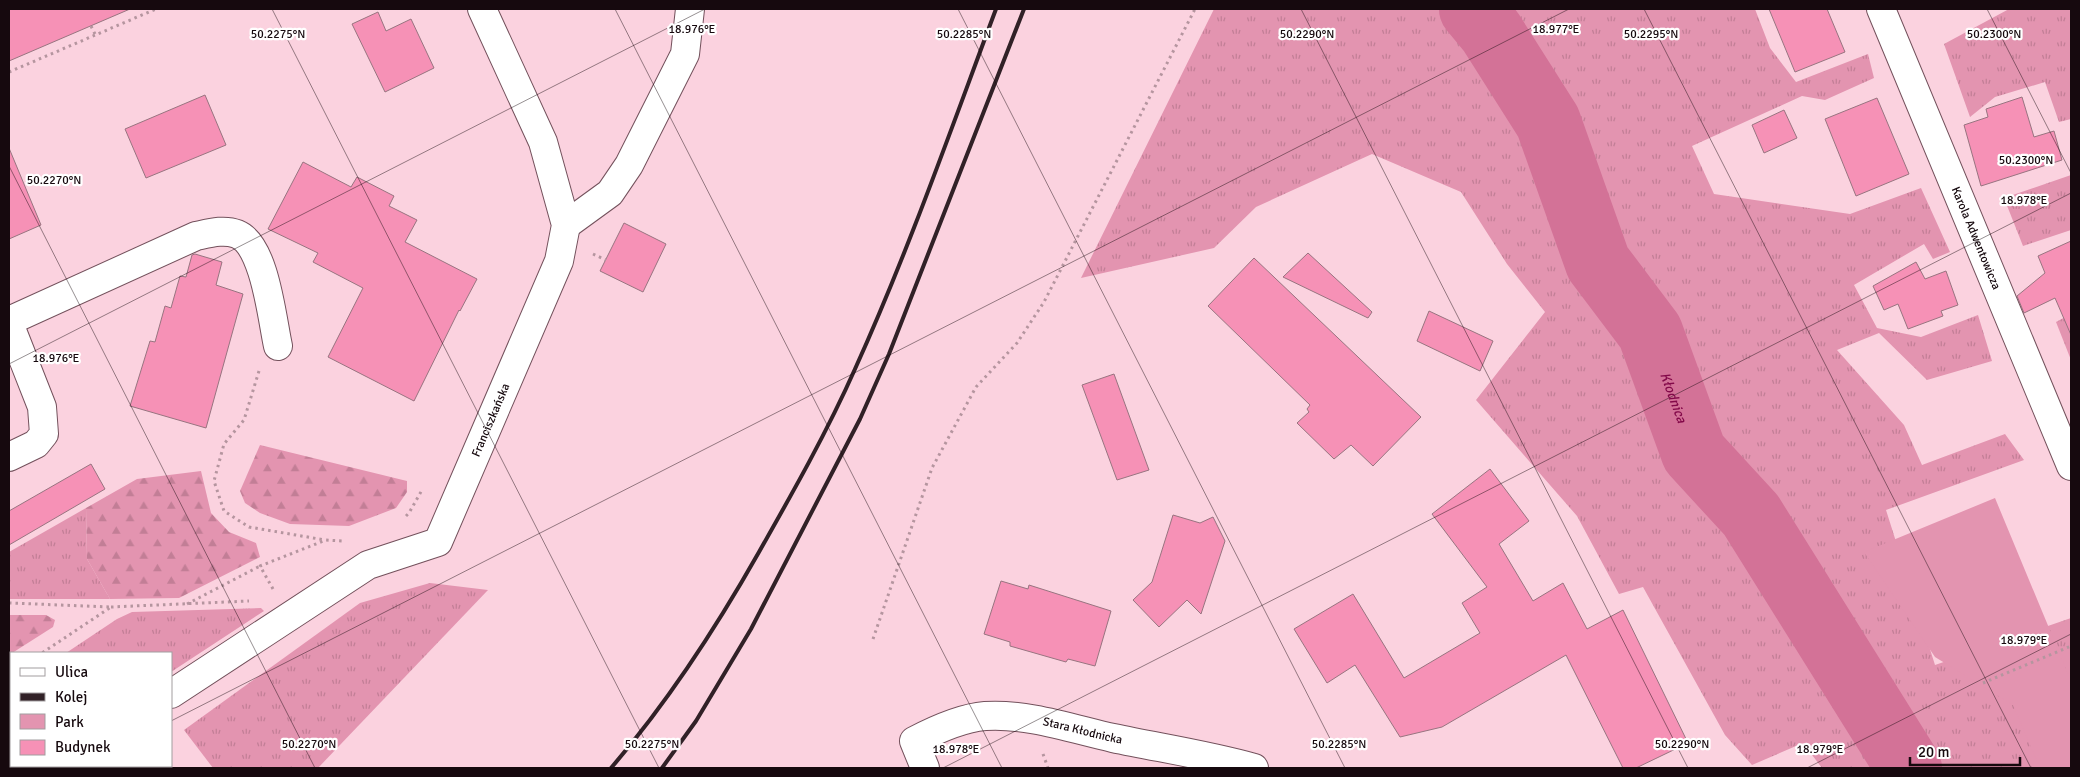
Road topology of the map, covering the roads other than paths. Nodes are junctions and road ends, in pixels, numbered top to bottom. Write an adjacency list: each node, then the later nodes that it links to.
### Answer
1 (482, 9): 4 (street, Franciszkańska)
2 (690, 9): 4 (street)
3 (1881, 9): 8 (street, Karola Adwentowicza)
4 (566, 225): 9 (street, Franciszkańska)
5 (9, 322): 6 (street); 7 (street)
6 (278, 346)
7 (9, 457)
8 (2071, 466)
9 (172, 693)
10 (925, 768): 11 (street, Stara Kłodnicka)
11 (1254, 768)

